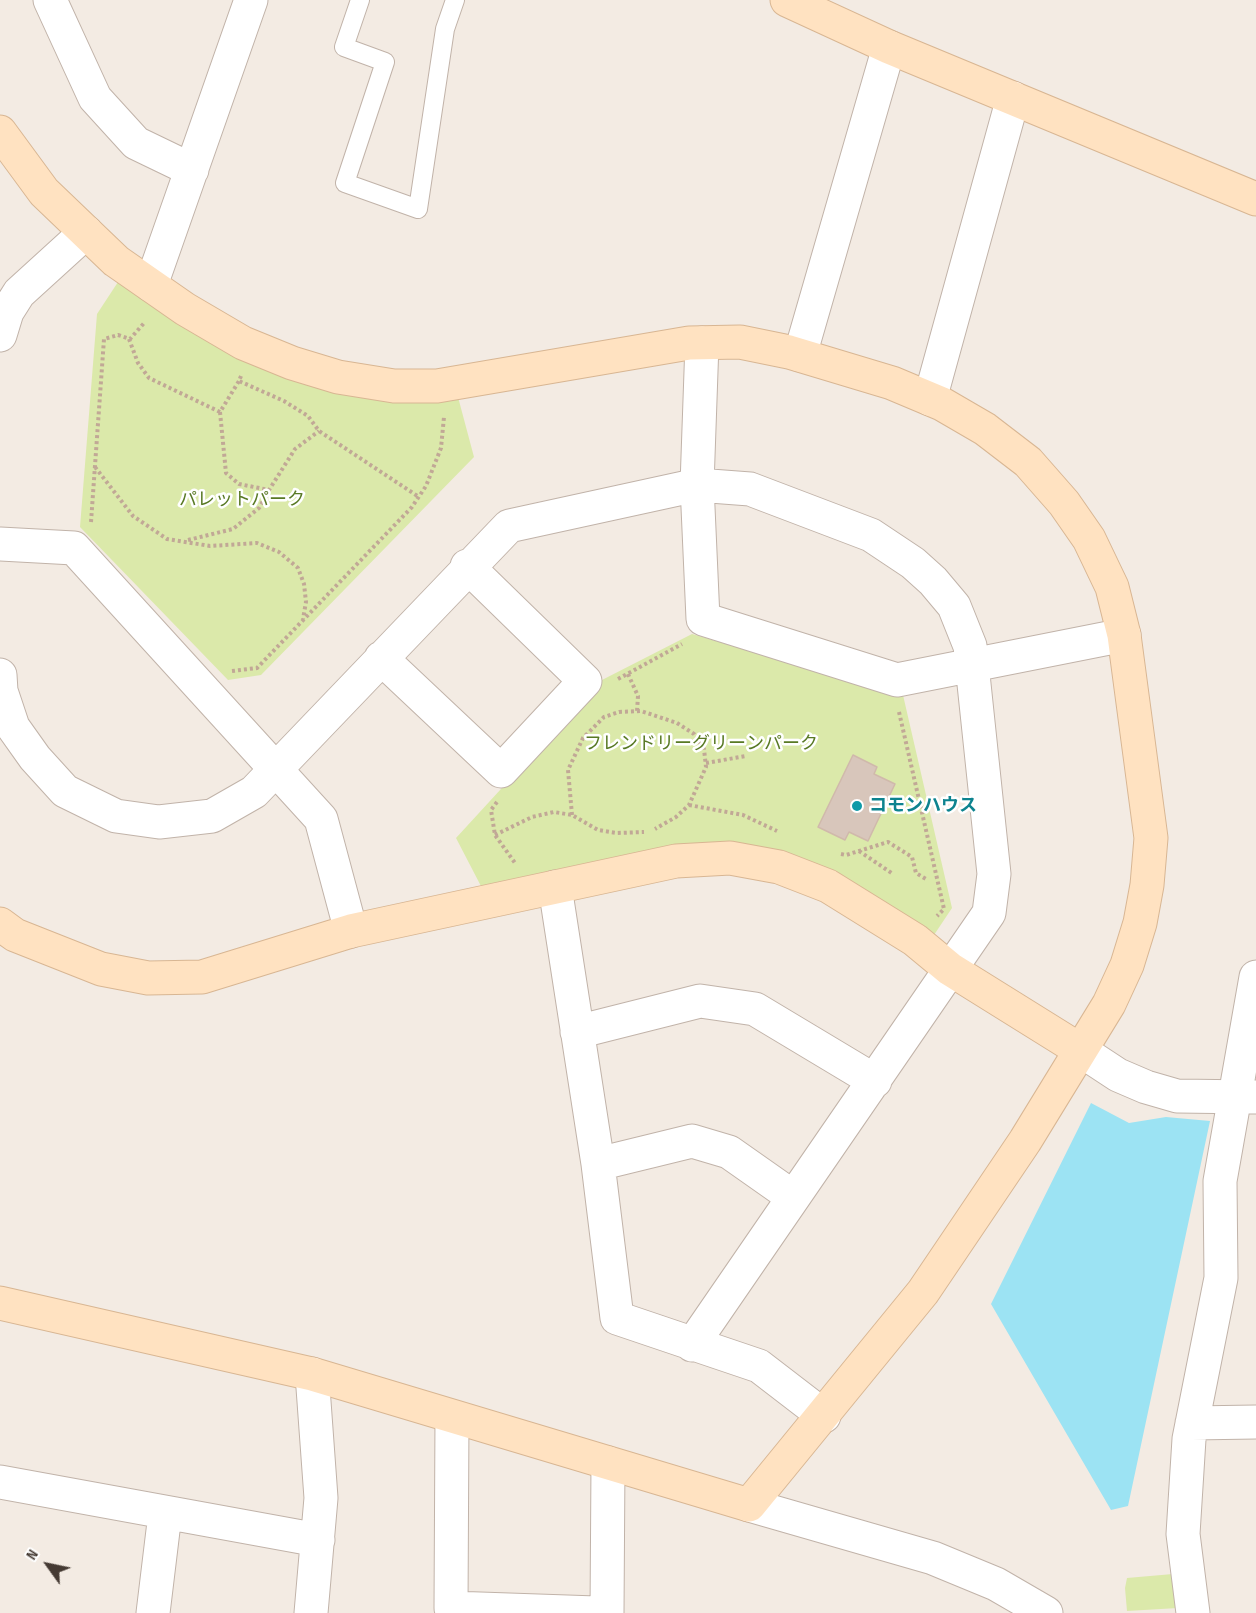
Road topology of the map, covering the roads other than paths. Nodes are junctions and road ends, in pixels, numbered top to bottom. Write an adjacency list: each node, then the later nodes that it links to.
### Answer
1 (50, 0): 9 (street)
2 (251, 0): 9 (street)
3 (360, 0): 4 (lane)
4 (454, 0)
5 (787, 0): 6 (street)
6 (889, 46): 7 (street); 15 (street)
7 (1013, 98): 10 (street); 16 (street)
8 (0, 132): 11 (street)
9 (192, 170): 12 (street)
10 (1256, 199)
11 (86, 231): 12 (street); 13 (street)
12 (159, 291): 14 (street)
13 (0, 336)
14 (702, 343): 15 (street); 17 (street)
15 (800, 355): 16 (street)
16 (930, 399): 20 (street)
17 (697, 485): 19 (street); 22 (street); 22 (street)
18 (0, 544): 24 (street)
19 (467, 566): 21 (street); 21 (street)
20 (1124, 635): 22 (street); 31 (street)
21 (381, 658): 24 (street)
22 (972, 667): 28 (street)
23 (0, 675): 24 (street)
24 (276, 771): 27 (street)
25 (550, 888): 27 (street); 28 (street); 30 (street)
26 (0, 924): 27 (street)
27 (351, 931)
28 (950, 969): 31 (street); 32 (street)
29 (1256, 977): 33 (street)
30 (577, 1032): 32 (street); 34 (street)
31 (1080, 1050): 33 (street); 39 (street)
32 (874, 1081): 35 (street)
33 (1244, 1097): 42 (street)
34 (598, 1164): 35 (street); 37 (street)
35 (793, 1197): 37 (street)
36 (0, 1303): 38 (street)
37 (692, 1345): 39 (street)
38 (312, 1374): 40 (street); 48 (street)
39 (824, 1416): 46 (street)
40 (452, 1417): 43 (street); 51 (street)
41 (1256, 1422): 42 (street)
42 (1192, 1423): 54 (street)
43 (608, 1463): 46 (street); 52 (street)
44 (0, 1482): 45 (street); 47 (street)
45 (0, 1488)
46 (749, 1505): 53 (street)
47 (165, 1514): 48 (street); 49 (street)
48 (318, 1540): 50 (street)
49 (153, 1613)
50 (310, 1613)
51 (596, 1613)
52 (607, 1613)
53 (1046, 1613)
54 (1193, 1613)

